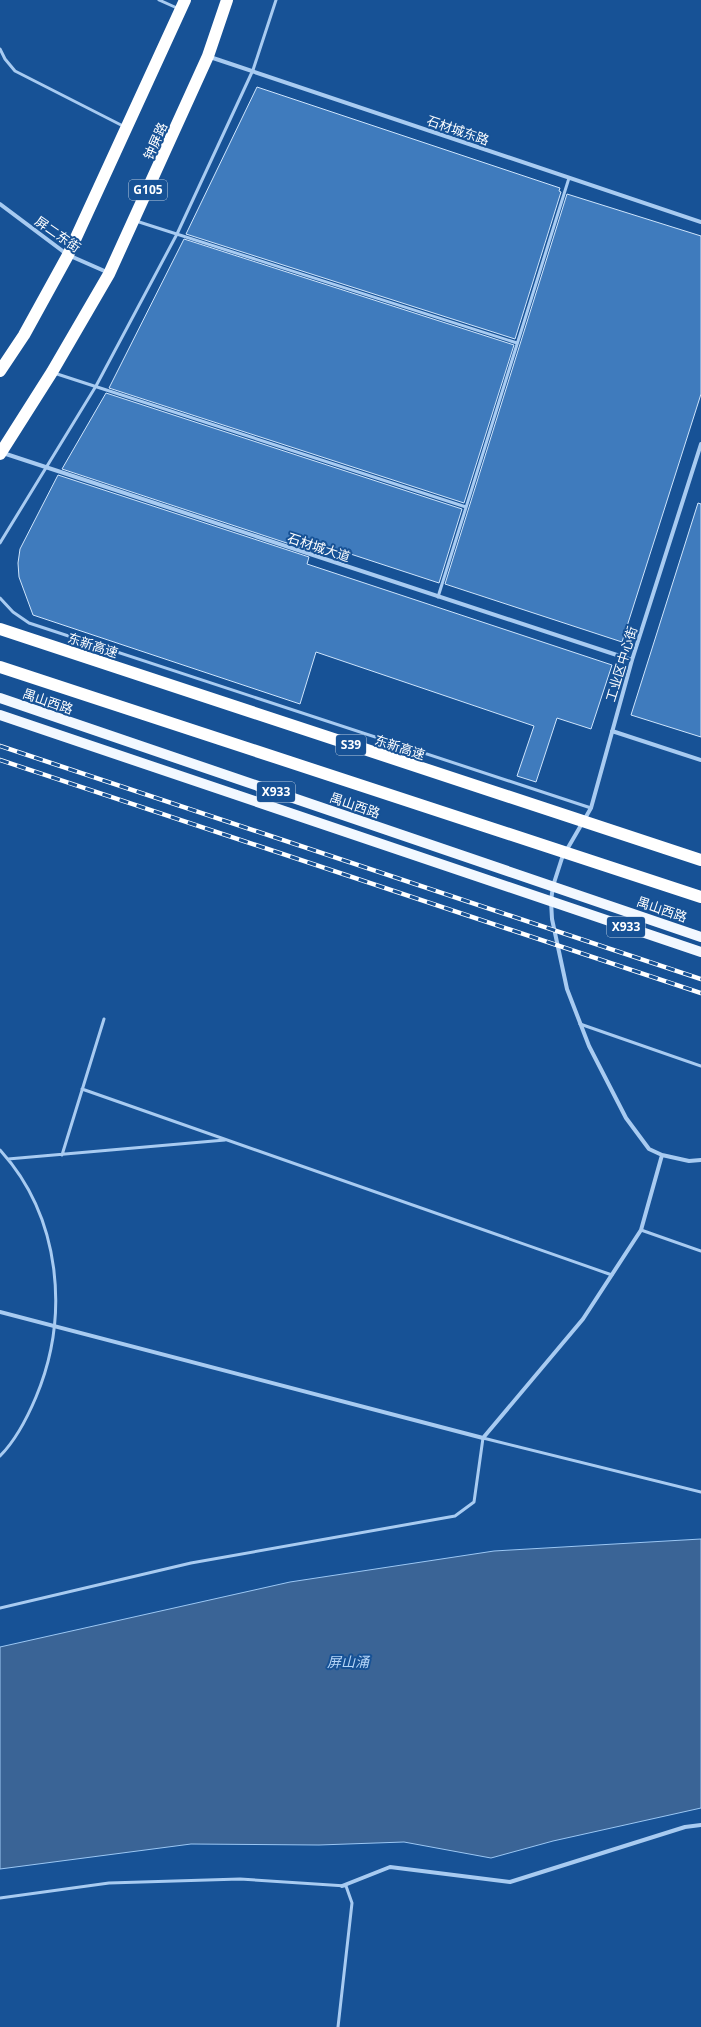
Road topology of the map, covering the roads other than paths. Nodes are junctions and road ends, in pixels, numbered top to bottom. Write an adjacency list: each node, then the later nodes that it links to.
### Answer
1 (159, 0): 4 (lane)
2 (227, 0): 6 (highway, 钟屏路 / G105)
3 (276, 0): 7 (lane)
4 (184, 5): 8 (highway)
5 (0, 49): 8 (lane)
6 (208, 56): 7 (street, 石材城东路); 11 (highway, 钟屏路 / G105)
7 (253, 70): 9 (street, 石材城东路); 13 (lane)
8 (128, 128): 14 (highway)
9 (569, 178): 12 (street, 石材城东路); 16 (lane)
10 (0, 204): 14 (street, 屏二东街)
11 (134, 221): 13 (lane); 15 (highway, 钟屏路 / G105)
12 (701, 222)
13 (177, 234): 16 (lane); 19 (lane)
14 (68, 255): 15 (street, 屏二东街); 17 (highway)
15 (109, 274): 18 (highway, 钟屏路 / G105)
16 (518, 343): 23 (lane)
17 (0, 371)
18 (52, 372): 19 (lane); 21 (highway, G105)
19 (96, 386): 22 (lane); 23 (lane)
20 (701, 444): 28 (street, 工业区中心街)
21 (1, 453): 22 (street, 石材城大道)
22 (47, 467): 24 (lane); 25 (street, 石材城大道)
23 (466, 507): 25 (lane)
24 (0, 544)
25 (438, 597): 28 (street, 石材城大道)
26 (0, 598): 34 (lane)
27 (0, 629): 35 (highway, 东新高速 / S39, bridge)
28 (632, 660): 32 (street, 工业区中心街)
29 (0, 668): 37 (highway, bridge)
30 (0, 698): 36 (main road, 禺山西路 / X933)
31 (0, 715): 38 (main road, X933)
32 (612, 731): 33 (street); 34 (street, 工业区中心街)
33 (701, 760)
34 (592, 808): 36 (street, 工业区中心街)
35 (701, 860)
36 (553, 886): 38 (street, 工业区中心街); 39 (main road, 禺山西路 / X933)
37 (701, 897)
38 (551, 901): 40 (main road, X933); 42 (street, 工业区中心街)
39 (701, 937)
40 (701, 952)
41 (104, 1019): 44 (lane)
42 (580, 1024): 43 (lane); 48 (street, 工业区中心街)
43 (701, 1066)
44 (82, 1089): 45 (lane); 47 (lane)
45 (227, 1140): 47 (lane); 53 (lane)
46 (0, 1150): 49 (lane)
47 (62, 1155): 49 (lane)
48 (662, 1156): 50 (street); 51 (street)
49 (8, 1159): 55 (lane)
50 (701, 1160)
51 (640, 1230): 52 (lane); 53 (street)
52 (701, 1251)
53 (612, 1275): 56 (street)
54 (0, 1312): 55 (street)
55 (55, 1327): 56 (street); 57 (lane)
56 (483, 1438): 58 (lane); 59 (lane)
57 (0, 1456)
58 (701, 1492)
59 (0, 1608)
60 (701, 1825): 61 (street)
61 (342, 1886): 62 (lane); 63 (lane)
62 (0, 1898)
63 (338, 2027)

